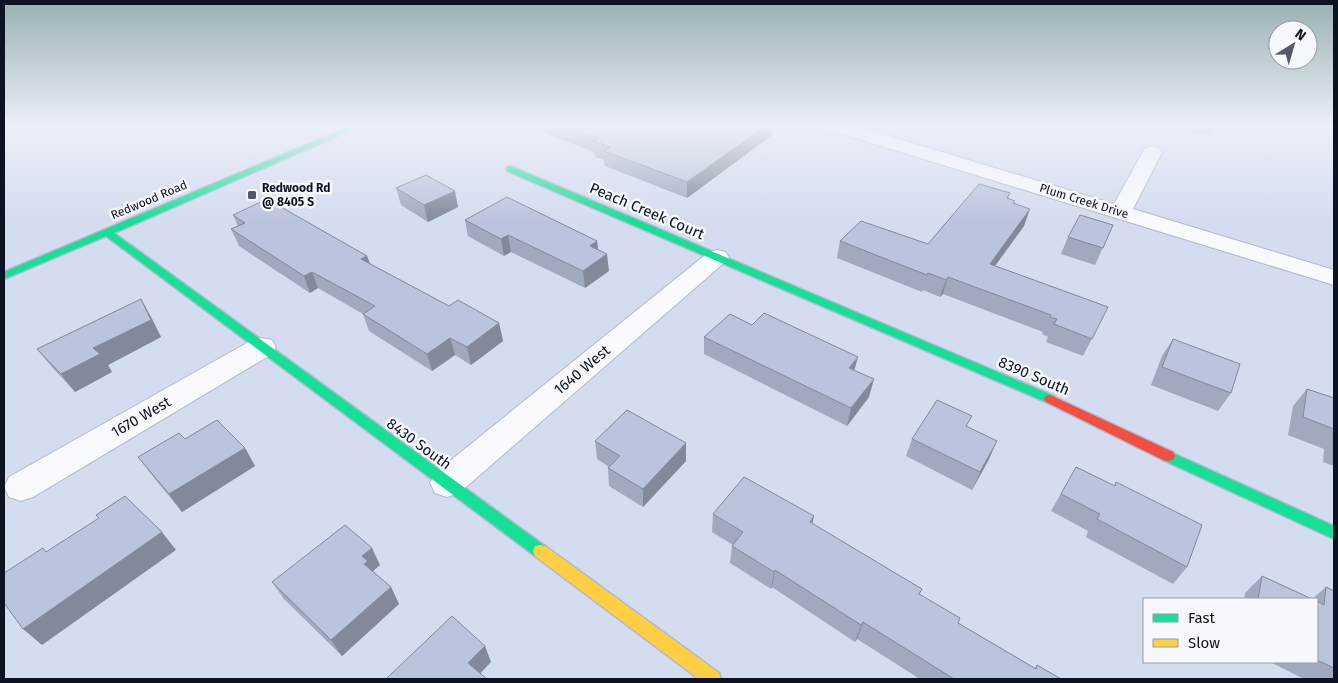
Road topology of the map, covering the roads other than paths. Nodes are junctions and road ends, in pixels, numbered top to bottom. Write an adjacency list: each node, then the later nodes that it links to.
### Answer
1 (284, 157): 6 (street, Redwood Road)
2 (938, 157): 5 (street, Plum Creek Drive)
3 (1149, 157): 5 (street)
4 (510, 169): 7 (street, Peach Creek Court)
5 (1120, 212): 9 (street, Plum Creek Drive)
6 (107, 232): 8 (street, Redwood Road); 10 (street, 8430 South)
7 (717, 257): 11 (street, 1640 West); 13 (street, 8390 South)
8 (4, 276)
9 (1334, 278)
10 (262, 347): 11 (street, 8430 South); 12 (street, 1670 West)
11 (447, 483): 14 (street, 8430 South)
12 (21, 487)
13 (1334, 533)
14 (713, 679)

